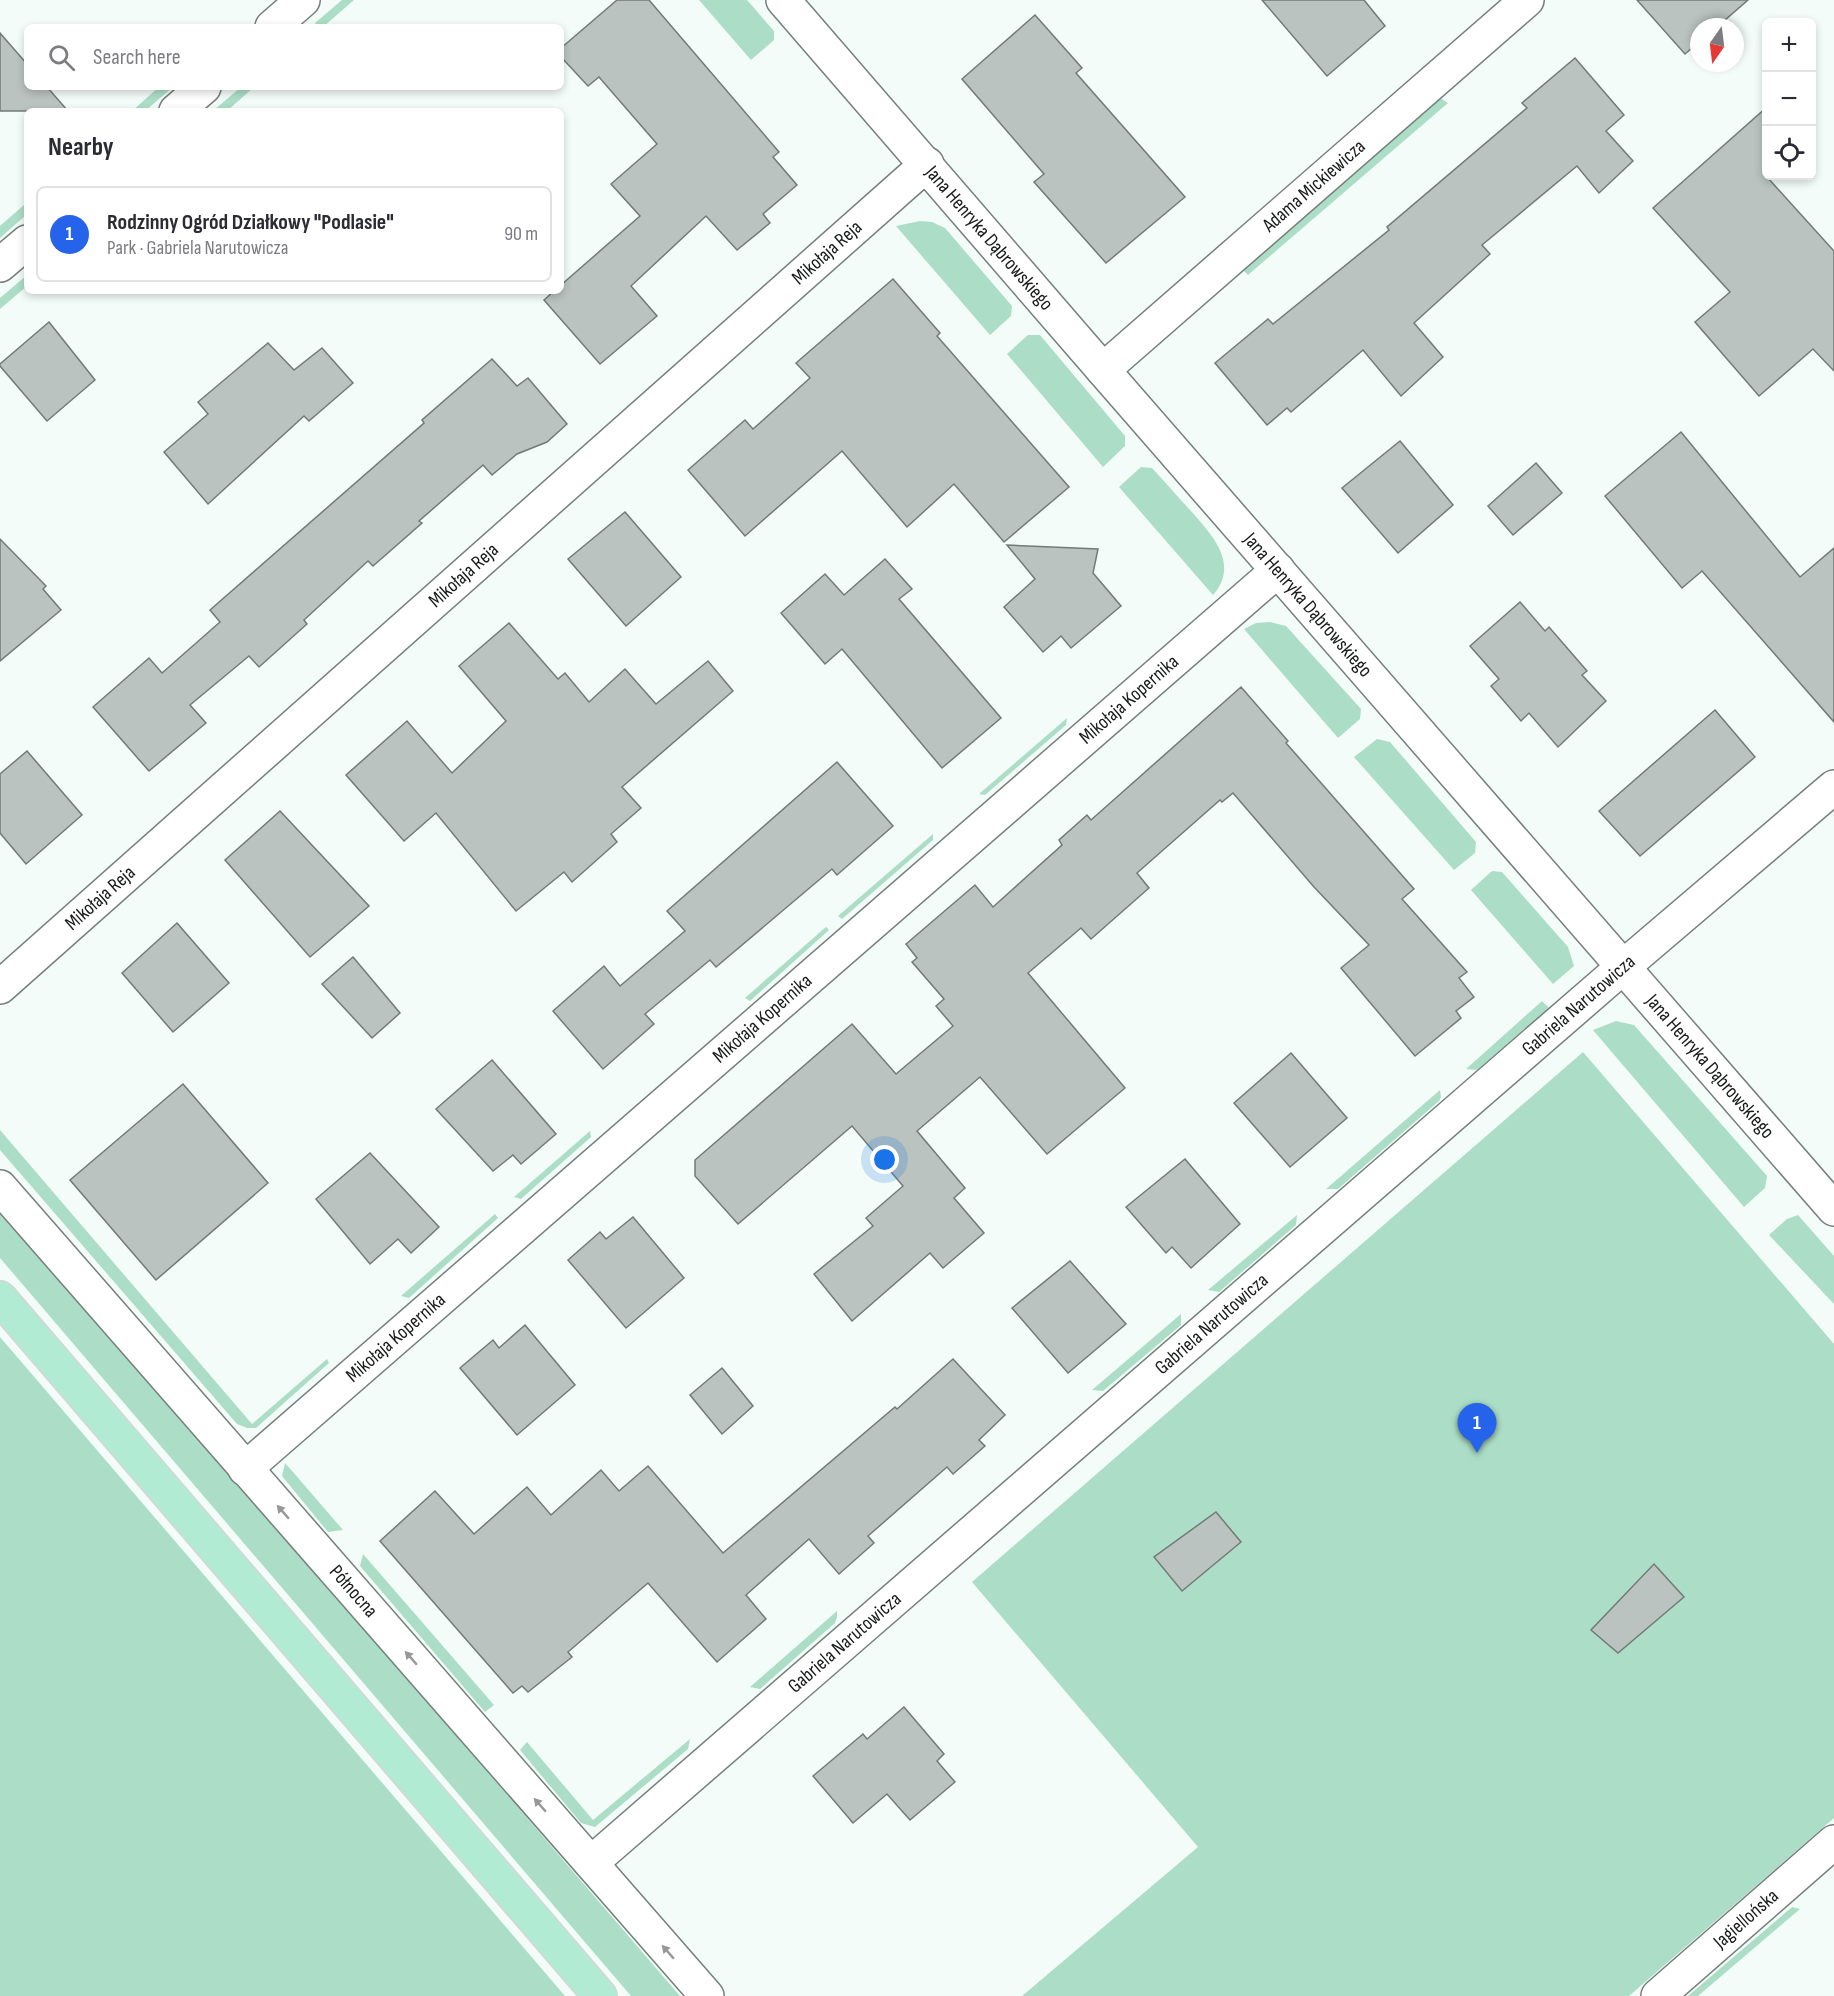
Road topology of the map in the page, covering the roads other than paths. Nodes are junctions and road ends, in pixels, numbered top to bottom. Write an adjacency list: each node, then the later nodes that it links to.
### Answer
1 (303, 0): 4 (street)
2 (783, 0): 7 (street, Jana Henryka Dąbrowskiego)
3 (1527, 0): 10 (street, Adama Mickiewicza)
4 (275, 24)
5 (200, 90): 6 (street)
6 (180, 108)
7 (927, 165): 10 (street, Jana Henryka Dąbrowskiego); 14 (street, Mikołaja Reja)
8 (24, 245): 9 (street)
9 (0, 265)
10 (1103, 370): 11 (street, Jana Henryka Dąbrowskiego)
11 (1278, 570): 13 (street, Jana Henryka Dąbrowskiego); 18 (street, Mikołaja Kopernika)
12 (1834, 787): 13 (street, Gabriela Narutowicza)
13 (1623, 967): 16 (street, Jana Henryka Dąbrowskiego); 20 (street, Gabriela Narutowicza)
14 (0, 987)
15 (0, 1187): 18 (street, Północna)
16 (1834, 1209)
17 (0, 1298): 21 (main road)
18 (245, 1469): 20 (street, Północna, one-way to 18)
19 (1834, 1842): 23 (street, Jagiellońska)
20 (591, 1863): 22 (street, Północna, one-way to 20)
21 (600, 1996)
22 (707, 1996)
23 (1658, 1996)

